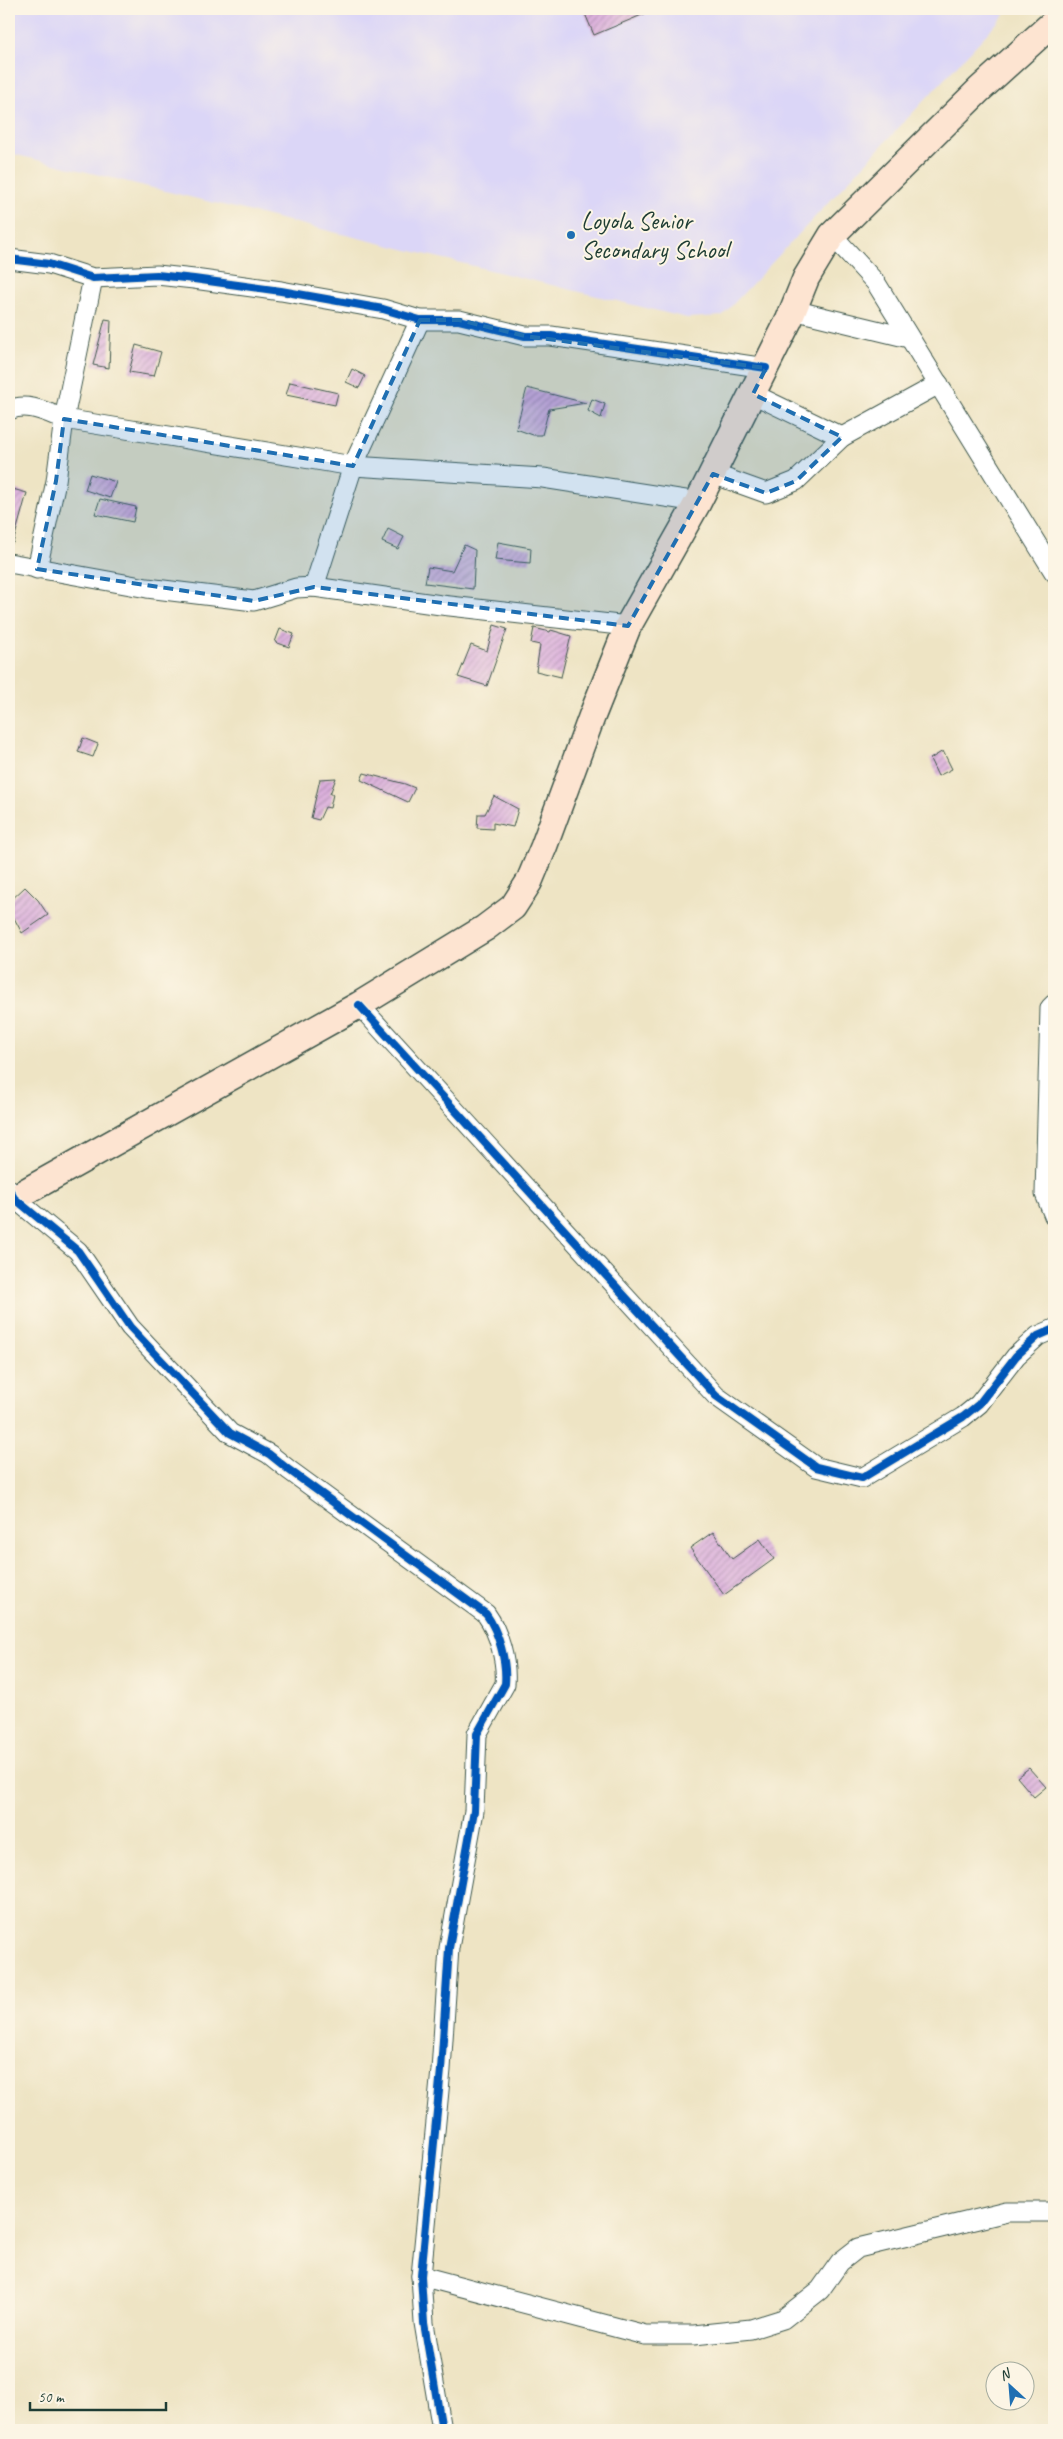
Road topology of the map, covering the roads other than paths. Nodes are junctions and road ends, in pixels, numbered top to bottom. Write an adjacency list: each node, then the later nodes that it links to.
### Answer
1 (1054, 22): 2 (main road)
2 (832, 235): 5 (main road); 7 (street)
3 (9, 259): 4 (street)
4 (93, 278): 6 (street); 12 (street)
5 (793, 310): 7 (street); 8 (main road)
6 (420, 320): 8 (street); 14 (street)
7 (909, 338): 9 (street)
8 (766, 368): 10 (main road)
9 (939, 384): 13 (street); 19 (street)
10 (753, 394): 13 (street); 15 (main road)
11 (9, 410): 12 (street)
12 (64, 419): 14 (street); 18 (street)
13 (842, 437): 15 (street)
14 (353, 466): 16 (street); 20 (street)
15 (713, 474): 16 (main road)
16 (698, 502): 21 (main road)
17 (9, 563): 18 (street)
18 (37, 569): 20 (street)
19 (1054, 572)
20 (314, 587): 21 (street)
21 (628, 626): 23 (main road)
22 (1054, 1004): 25 (street)
23 (359, 1005): 24 (main road); 26 (street)
24 (11, 1196): 28 (street)
25 (1054, 1216)
26 (1054, 1329)
27 (1054, 2212): 28 (street)
28 (421, 2276): 29 (street)
29 (442, 2430)

